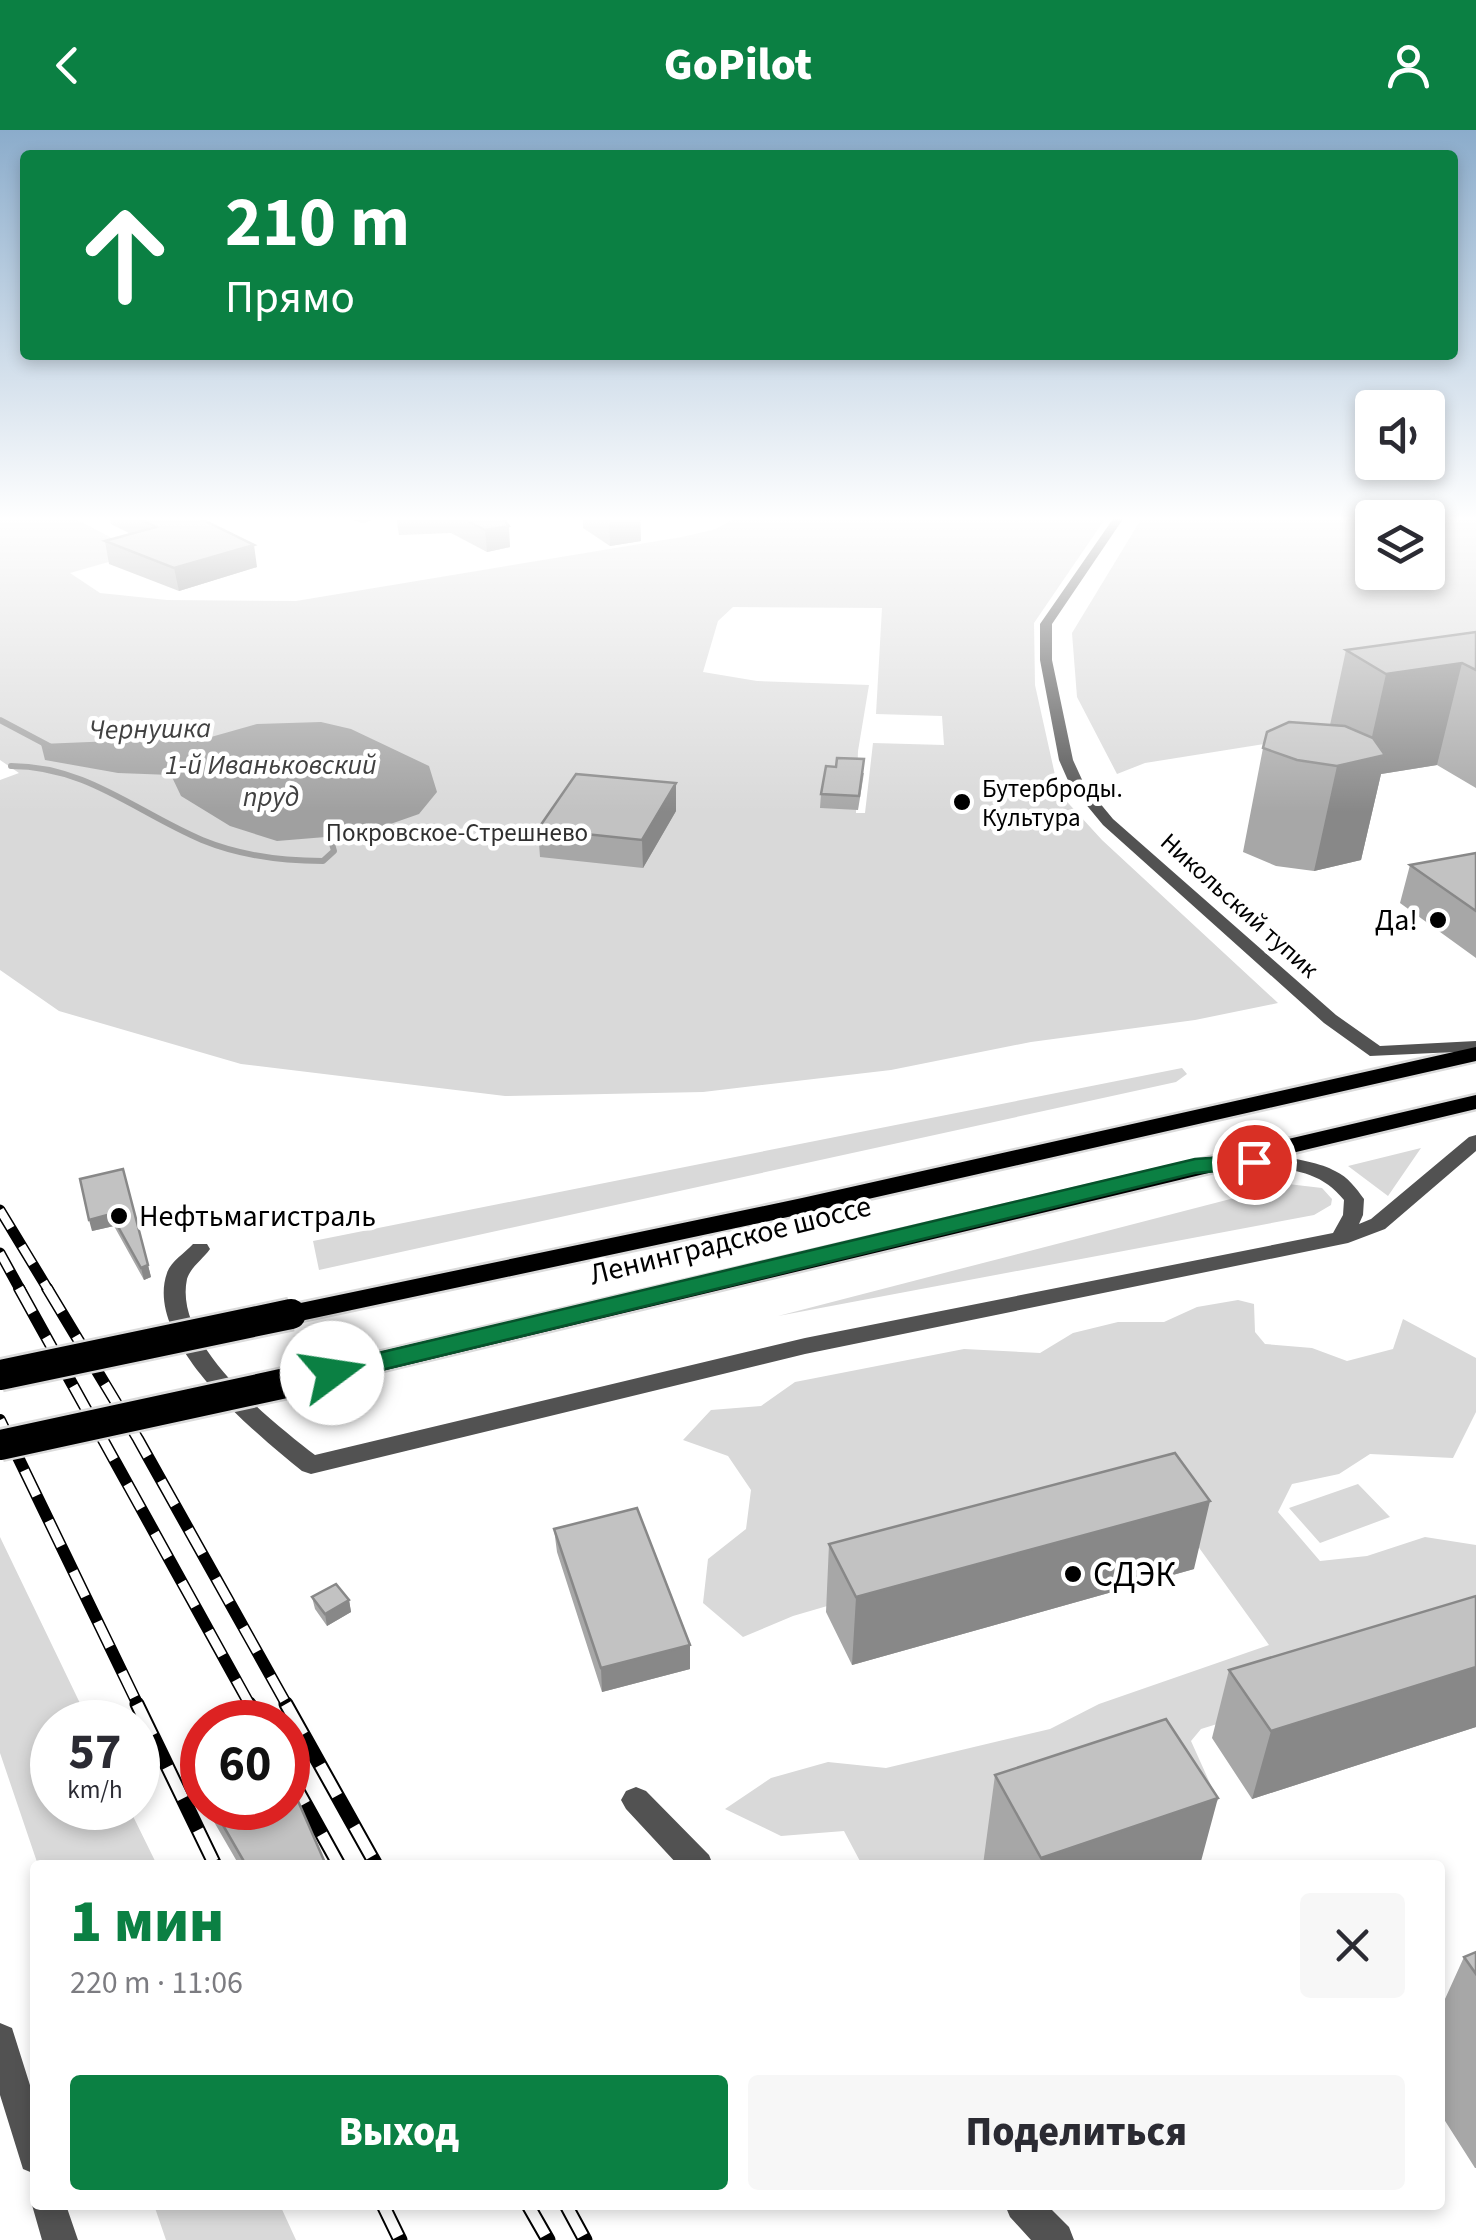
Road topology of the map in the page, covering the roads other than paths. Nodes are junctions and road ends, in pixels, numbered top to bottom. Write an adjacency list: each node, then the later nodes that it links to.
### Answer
1 (1053, 614): 2 (street, Никольский тупик)
2 (1476, 1046)
3 (1476, 1054): 9 (main road, Ленинградское шоссе, bridge)
4 (1476, 1102): 6 (main road, Ленинградское шоссе)
5 (1476, 1142): 7 (street)
6 (1195, 1166): 7 (street); 10 (main road, Ленинградское шоссе, bridge)
7 (1341, 1238): 8 (street)
8 (200, 1249)
9 (0, 1375)
10 (0, 1445)
11 (636, 1800): 12 (street)
12 (693, 1860)
13 (0, 2039): 14 (street)
14 (30, 2140)
15 (51, 2210): 17 (street)
16 (1027, 2210): 18 (street)
17 (60, 2240)
18 (1056, 2240)

